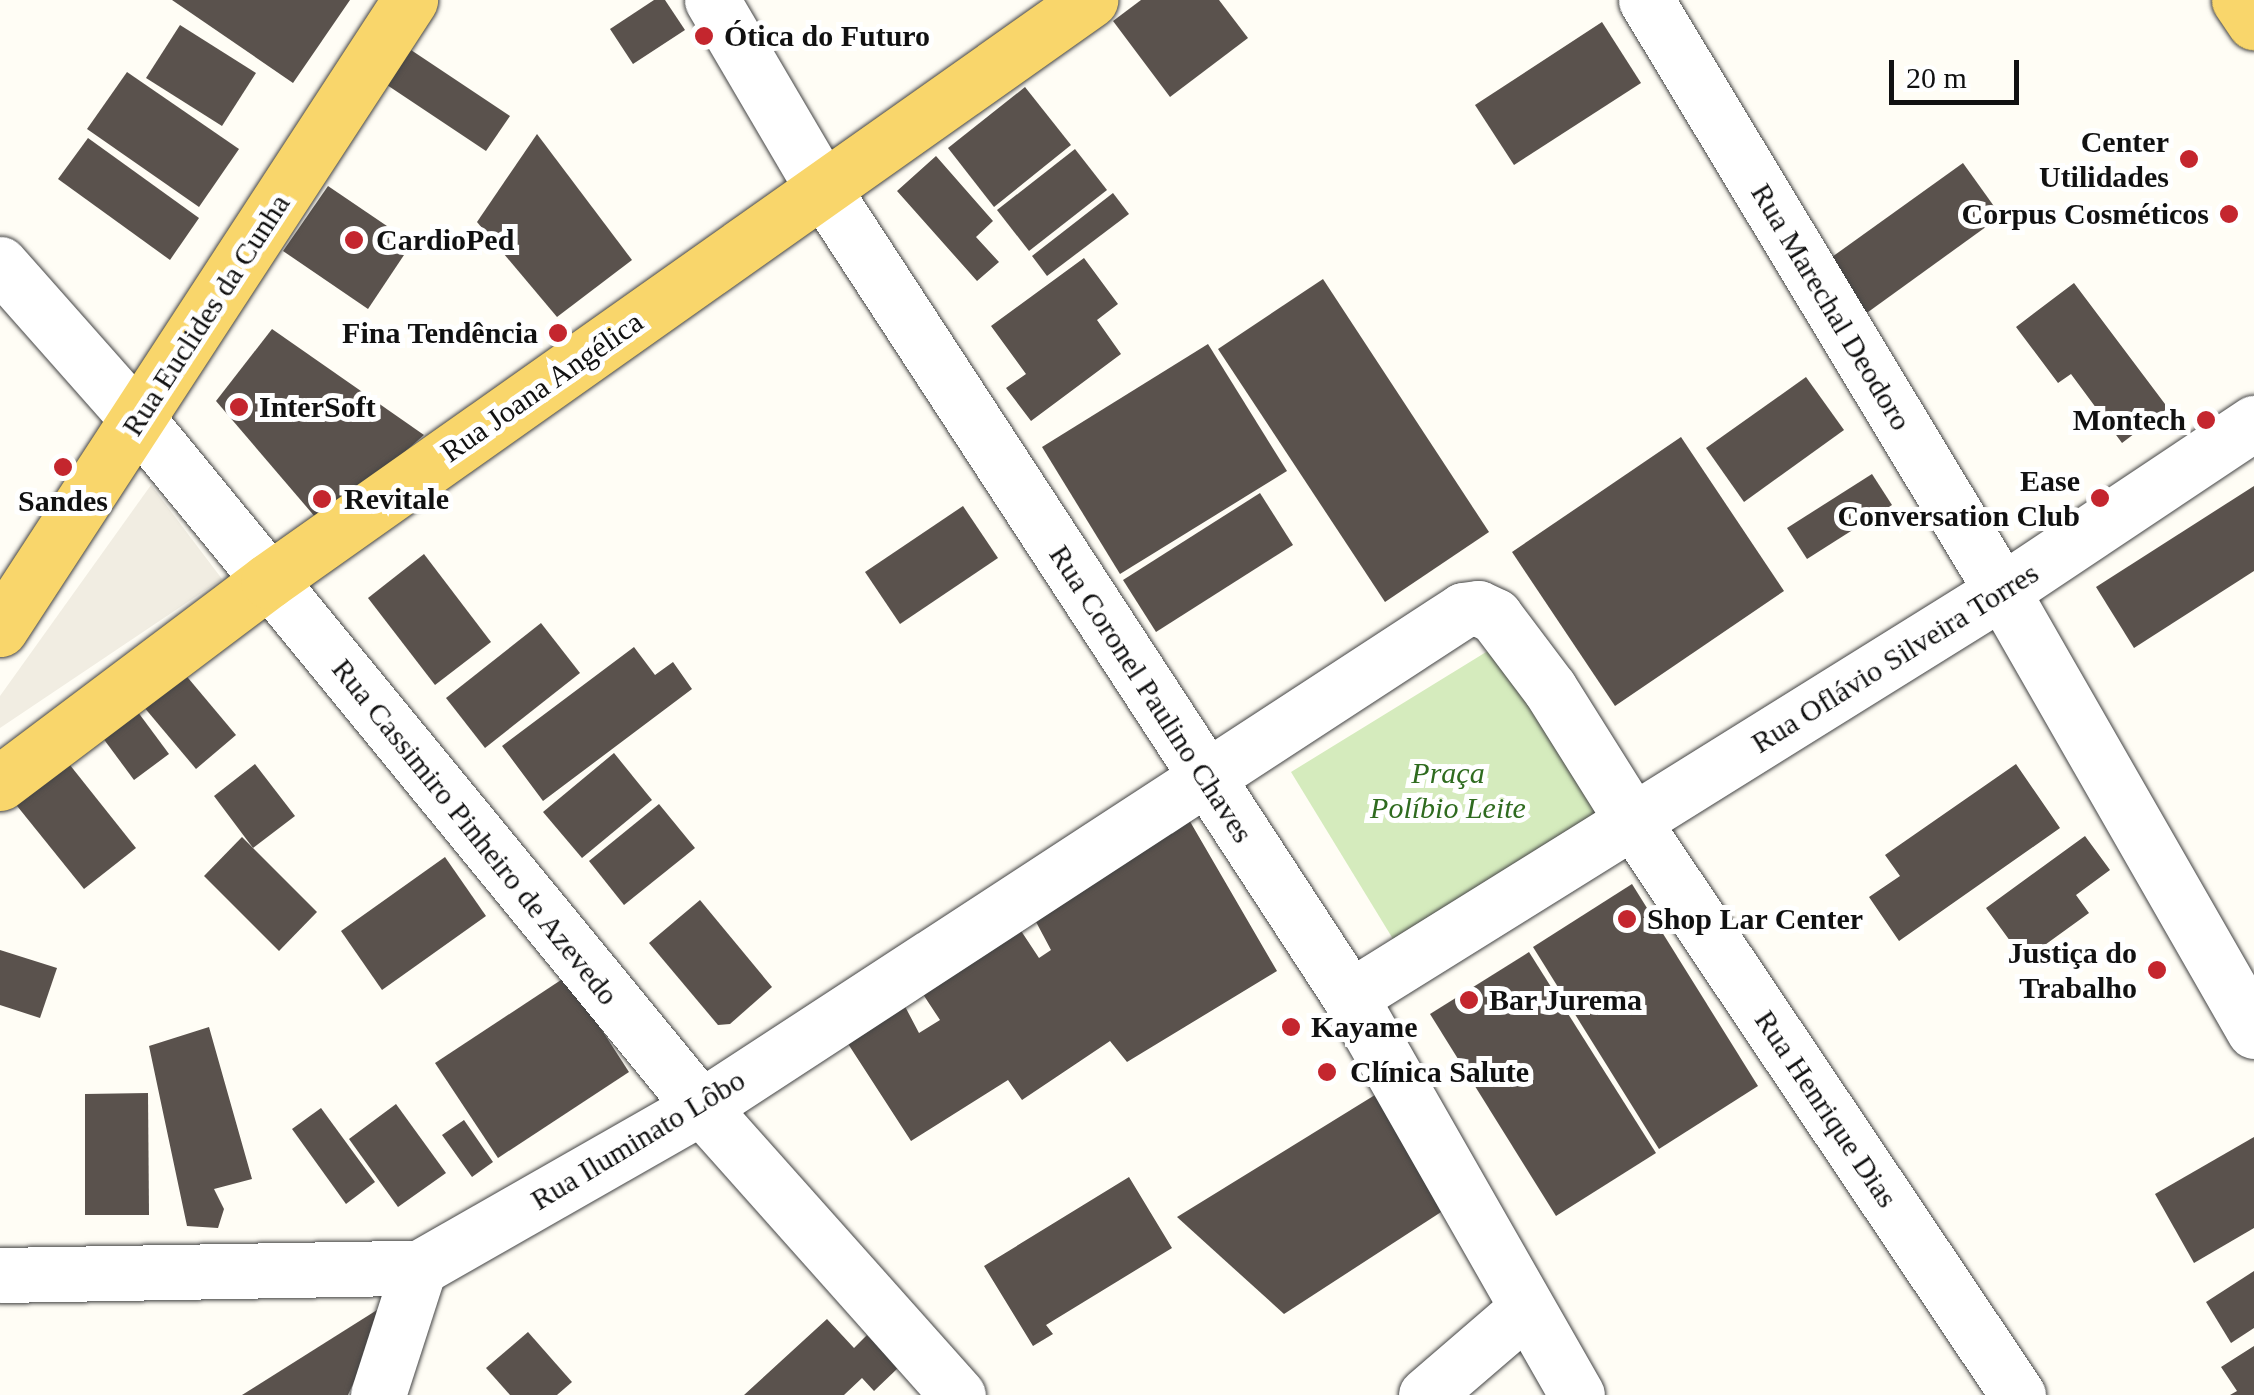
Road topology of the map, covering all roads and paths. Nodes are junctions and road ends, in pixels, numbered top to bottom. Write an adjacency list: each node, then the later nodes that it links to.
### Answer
1 (410, 0): 9 (main road, Rua Euclides da Cunha)
2 (712, 0): 7 (street, Rua Coronel Paulino Chaves)
3 (1090, 0): 7 (main road, Rua Joana Angélica)
4 (1646, 0): 12 (street, Rua Marechal Deodoro)
5 (2239, 0): 6 (main road)
6 (2254, 22)
7 (823, 189): 11 (main road, Rua Joana Angélica); 14 (street, Rua Coronel Paulino Chaves)
8 (0, 264): 9 (street, Rua Cassimiro Pinheiro de Azevedo)
9 (138, 420): 11 (street, Rua Cassimiro Pinheiro de Azevedo); 13 (main road, Rua Euclides da Cunha)
10 (2254, 424): 12 (street, Rua Oflávio Silveira Torres)
11 (268, 581): 15 (main road, Rua Joana Angélica); 19 (street, Rua Cassimiro Pinheiro de Azevedo)
12 (2002, 591): 16 (street, Rua Oflávio Silveira Torres); 18 (street, Rua Marechal Deodoro)
13 (0, 629)
14 (1204, 777): 16 (street); 17 (street, Rua Coronel Paulino Chaves); 19 (street, Rua Iluminato Lôbo)
15 (0, 783)
16 (1634, 823): 17 (street); 27 (street, Rua Henrique Dias)
17 (1350, 997): 22 (street, Rua Coronel Paulino Chaves)
18 (2254, 1031)
19 (701, 1107): 20 (street, Rua Iluminato Lôbo); 24 (street, Rua Cassimiro Pinheiro de Azevedo)
20 (419, 1268): 21 (street, Rua Iluminato Lôbo); 23 (street)
21 (0, 1275)
22 (1526, 1309): 25 (street); 26 (street, Rua Coronel Paulino Chaves)
23 (378, 1395)
24 (958, 1395)
25 (1426, 1395)
26 (1577, 1395)
27 (2018, 1395)

